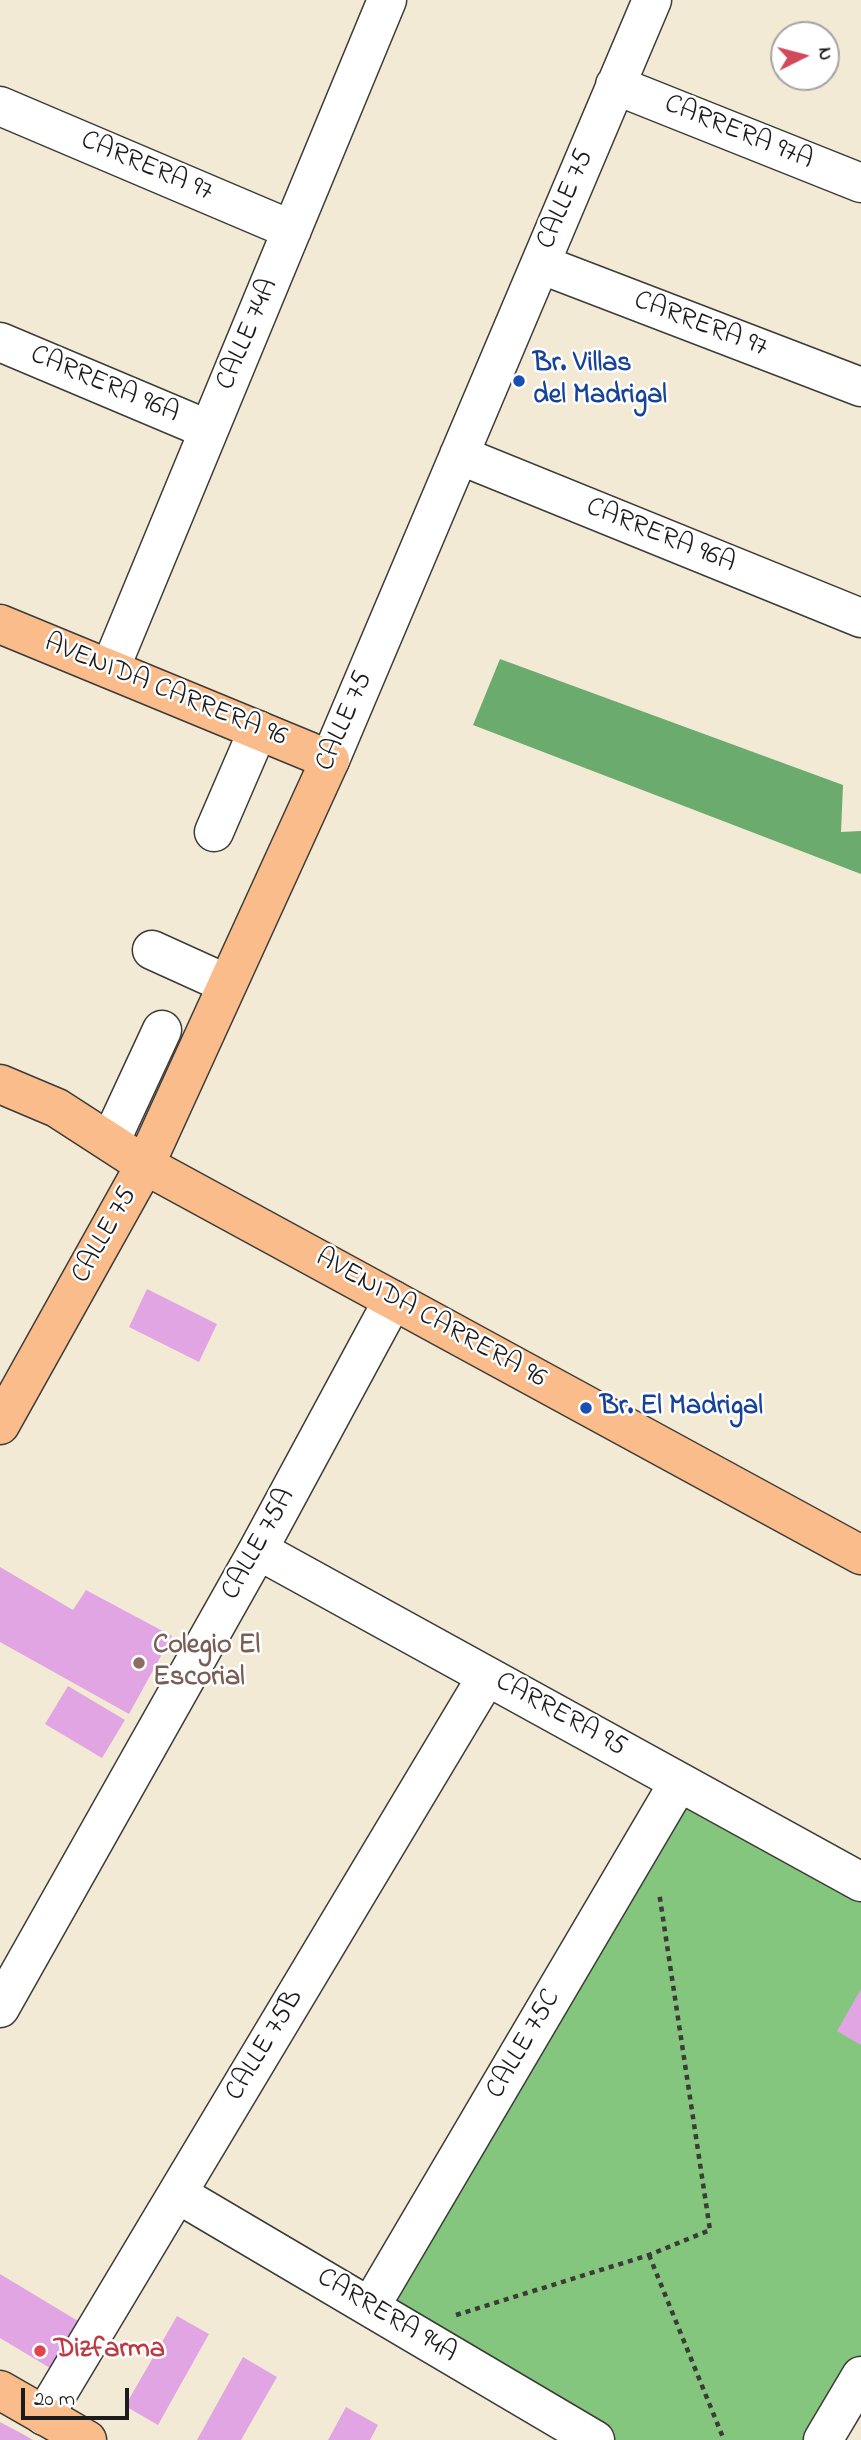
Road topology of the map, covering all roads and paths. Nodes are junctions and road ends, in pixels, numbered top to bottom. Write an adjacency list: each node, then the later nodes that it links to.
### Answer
1 (387, 0): 6 (street, CALLE 74A)
2 (652, 0): 3 (street, CALLE 75)
3 (615, 85): 5 (street, CARRERA 97A); 7 (street, CALLE 75)
4 (0, 106): 6 (street, CARRERA 97)
5 (861, 183)
6 (292, 230): 10 (street, CALLE 74A)
7 (540, 264): 9 (street, CARRERA 97); 11 (street, CALLE 75)
8 (0, 342): 10 (street, CARRERA 96A)
9 (861, 387)
10 (209, 430): 14 (street, CALLE 74A)
11 (459, 455): 12 (street, CARRERA 96A); 16 (street, CALLE 75)
12 (861, 618)
13 (0, 624): 14 (main road, AVENIDA CARRERA 96)
14 (110, 669): 15 (main road, AVENIDA CARRERA 96)
15 (258, 730): 16 (main road, AVENIDA CARRERA 96); 17 (street)
16 (330, 760): 19 (main road, CALLE 75)
17 (214, 832)
18 (152, 950): 19 (street)
19 (228, 984): 23 (main road, CALLE 75)
20 (162, 1030): 22 (street)
21 (0, 1084): 22 (main road, AVENIDA CARRERA 96)
22 (110, 1142): 23 (main road, AVENIDA CARRERA 96)
23 (145, 1165): 24 (main road, AVENIDA CARRERA 96); 25 (main road, CALLE 75)
24 (393, 1300): 26 (street, CALLE 75A); 27 (main road, AVENIDA CARRERA 96)
25 (0, 1425)
26 (258, 1550): 28 (street, CARRERA 95); 32 (street, CALLE 75A)
27 (861, 1555)
28 (487, 1676): 29 (street, CARRERA 95); 33 (street, CALLE 75B)
29 (679, 1782): 30 (street, CARRERA 95); 35 (street, CALLE 75C)
30 (861, 1882)
31 (658, 1887): 34 (path)
32 (0, 2008)
33 (178, 2194): 35 (street, CARRERA 94A); 39 (street, CALLE 75B)
34 (649, 2255): 36 (path); 42 (path)
35 (370, 2307): 36 (street, CARRERA 94A)
36 (409, 2330): 41 (street, CARRERA 94A)
37 (861, 2376): 43 (street)
38 (0, 2390): 39 (main road)
39 (44, 2416): 40 (main road)
40 (87, 2440)
41 (595, 2440)
42 (724, 2440)
43 (823, 2440)

